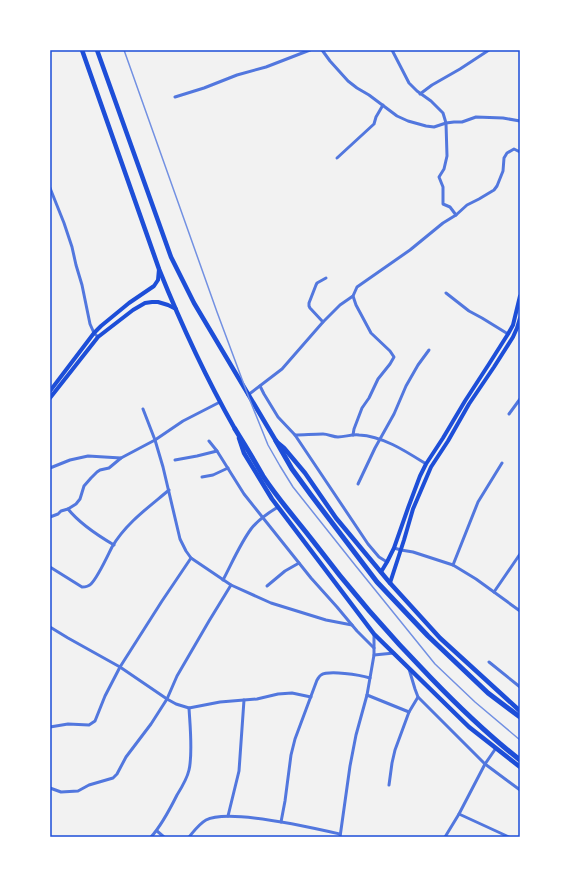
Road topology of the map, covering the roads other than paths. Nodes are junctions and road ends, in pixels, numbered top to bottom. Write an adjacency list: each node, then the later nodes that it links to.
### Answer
1 (82, 50): 16 (main road)
2 (98, 50): 32 (main road)
3 (310, 50): 8 (street)
4 (322, 50): 9 (street)
5 (392, 50): 7 (street)
6 (489, 50): 7 (street)
7 (420, 94): 11 (street)
8 (175, 97)
9 (383, 105): 11 (street); 13 (street)
10 (520, 121): 11 (street)
11 (446, 123): 15 (street)
12 (520, 152): 15 (street)
13 (337, 158)
14 (50, 188): 26 (street)
15 (456, 215): 19 (street)
16 (159, 269): 21 (main road); 26 (main road)
17 (326, 278): 23 (street)
18 (446, 293): 27 (street)
19 (353, 296): 23 (street); 40 (street)
20 (520, 296): 24 (main road)
21 (176, 309): 28 (main road); 35 (main road)
22 (520, 318): 25 (main road)
23 (323, 322): 30 (street)
24 (513, 325): 25 (street); 27 (main road)
25 (519, 328): 61 (main road)
26 (94, 333): 28 (street); 31 (main road)
27 (508, 334): 49 (main road)
28 (98, 337): 33 (main road)
29 (429, 350): 42 (street)
30 (260, 386): 32 (street); 39 (street)
31 (50, 391)
32 (248, 395): 44 (main road)
33 (50, 398)
34 (520, 399): 37 (street)
35 (220, 402): 38 (main road); 41 (street)
36 (143, 409): 41 (street)
37 (509, 414)
38 (235, 429): 55 (main road); 97 (highway)
39 (295, 435): 40 (street); 64 (street)
40 (353, 435): 42 (street)
41 (155, 440): 46 (street); 54 (street)
42 (380, 440): 49 (street); 53 (street)
43 (209, 441): 45 (street)
44 (276, 441): 68 (main road); 94 (highway)
45 (217, 451): 47 (street); 51 (street)
46 (121, 458): 50 (street); 56 (street)
47 (175, 460)
48 (502, 463): 66 (street)
49 (426, 464): 60 (main road)
50 (50, 468)
51 (228, 468): 52 (street); 58 (street)
52 (202, 477)
53 (358, 484)
54 (169, 490): 59 (street); 63 (street)
55 (278, 507): 58 (street); 77 (main road)
56 (68, 509): 57 (street); 59 (street)
57 (50, 517)
58 (263, 517): 65 (street); 69 (street)
59 (114, 545): 67 (street)
60 (394, 548): 61 (street); 64 (main road)
61 (401, 550): 66 (street); 70 (main road)
62 (520, 554): 73 (street)
63 (191, 558): 69 (street); 82 (street)
64 (387, 562): 68 (main road)
65 (299, 563): 72 (street); 75 (street)
66 (453, 565): 73 (street)
67 (50, 567)
68 (381, 572): 70 (main road)
69 (223, 580): 71 (street)
70 (390, 582): 92 (main road)
71 (231, 585): 75 (street); 89 (street)
72 (268, 586)
73 (494, 592): 74 (street)
74 (520, 611)
75 (352, 625): 78 (street)
76 (50, 627): 82 (street)
77 (374, 634): 78 (street); 79 (main road)
78 (374, 648): 80 (street)
79 (394, 653): 80 (street); 83 (main road)
80 (374, 655): 84 (street)
81 (489, 662): 85 (street)
82 (120, 666): 89 (street); 95 (street)
83 (408, 667): 88 (street); 96 (main road)
84 (370, 678): 86 (street); 87 (street)
85 (520, 687)
86 (367, 695): 93 (street); 107 (street)
87 (310, 697): 90 (street); 105 (street)
88 (418, 697): 93 (street); 98 (street)
89 (167, 699): 91 (street); 101 (street)
90 (244, 700): 91 (street); 104 (street)
91 (189, 708): 106 (street)
92 (520, 711)
93 (409, 712): 100 (street)
94 (520, 717)
95 (50, 727)
96 (496, 748): 98 (street); 99 (main road)
97 (520, 760)
98 (485, 764): 102 (street); 103 (street)
99 (520, 767)
100 (389, 785)
101 (50, 788)
102 (520, 790)
103 (459, 814): 111 (street); 112 (street)
104 (228, 816): 105 (street); 110 (street)
105 (281, 822): 107 (street)
106 (157, 831): 108 (street); 109 (street)
107 (340, 835)
108 (151, 837)
109 (164, 837)
110 (189, 837)
111 (445, 837)
112 (509, 837)

